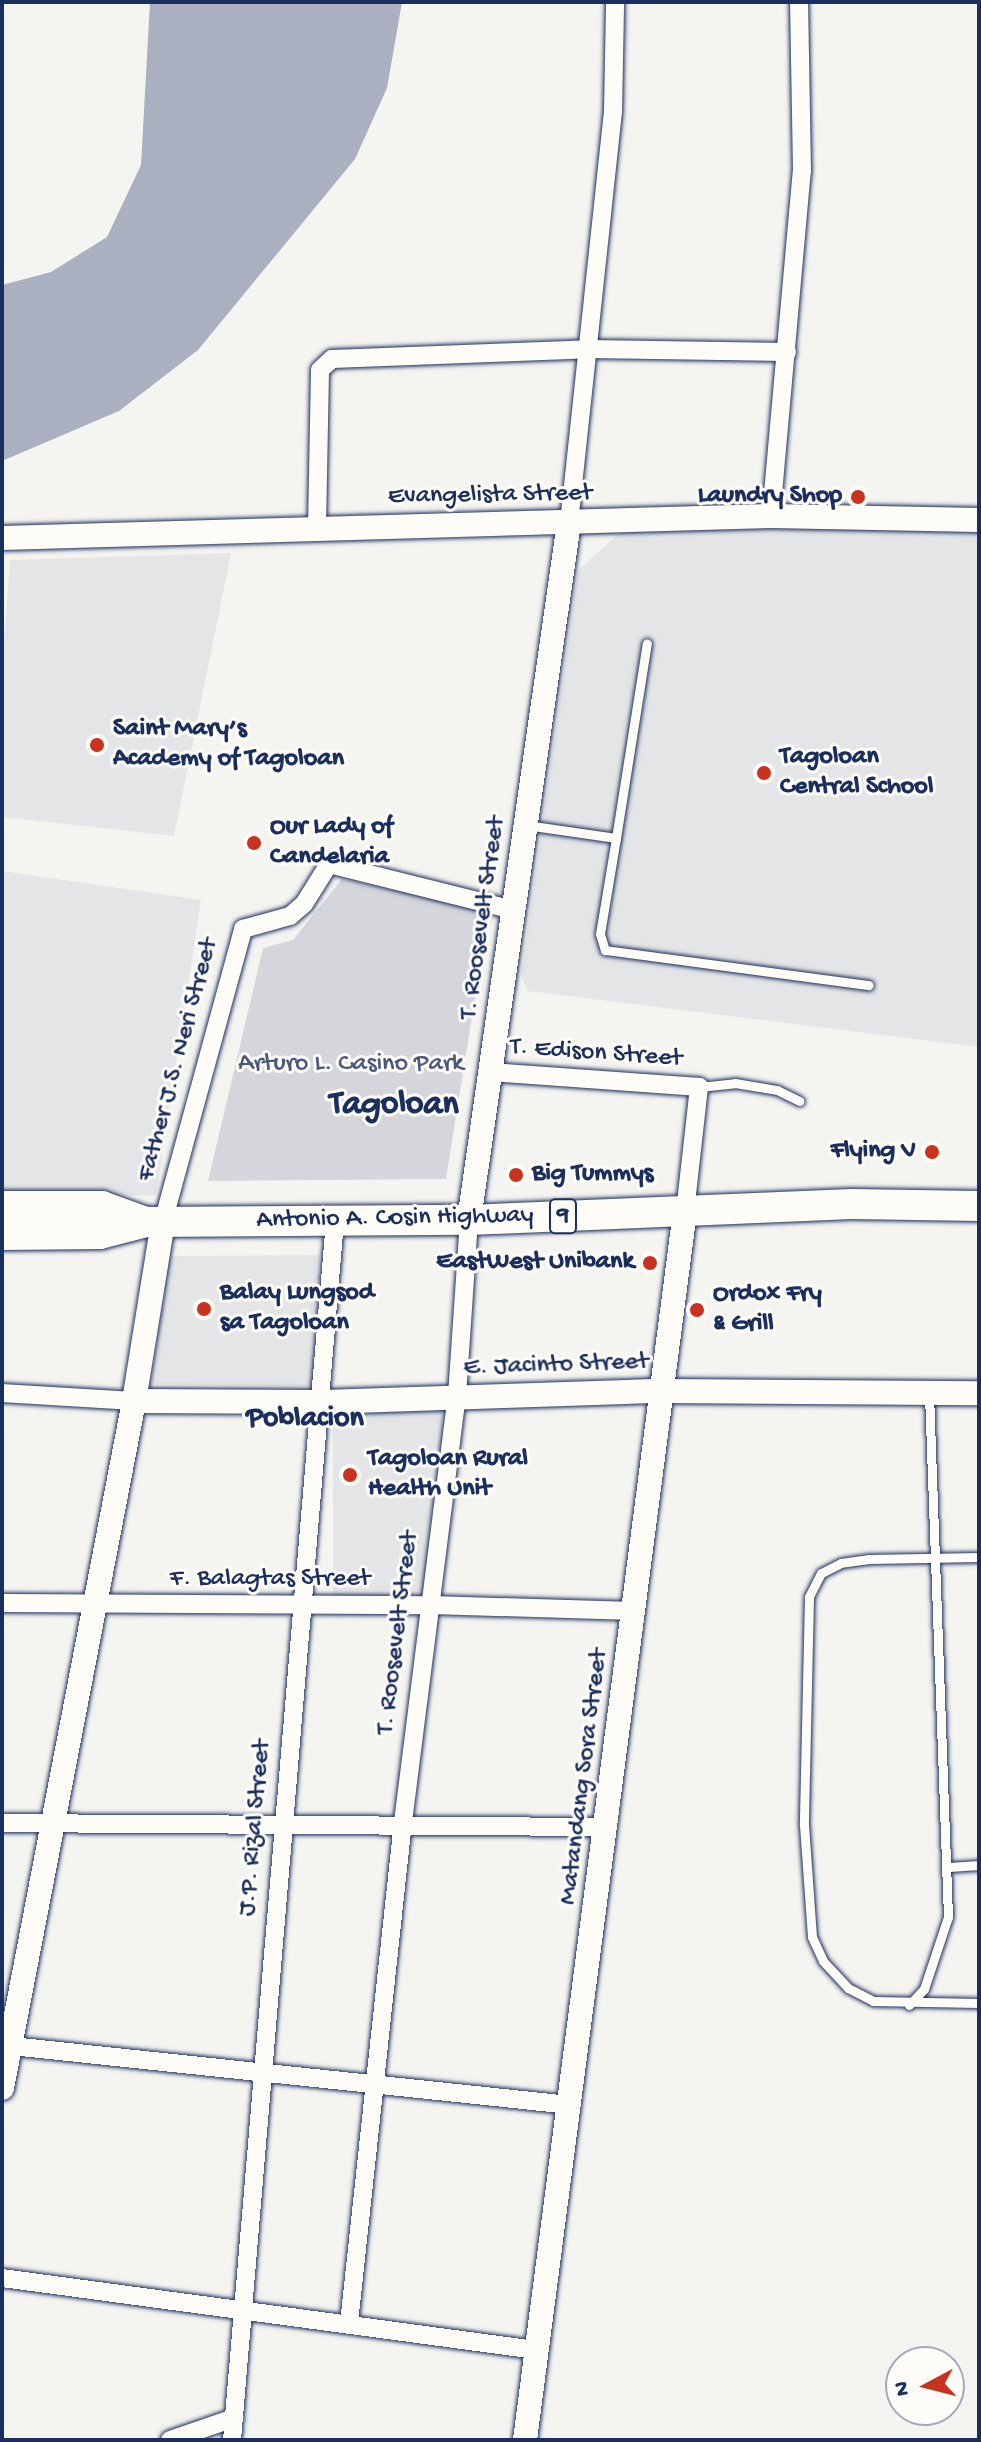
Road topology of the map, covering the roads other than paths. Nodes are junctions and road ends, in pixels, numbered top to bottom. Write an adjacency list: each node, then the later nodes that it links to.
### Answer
1 (615, 2): 3 (street)
2 (799, 2): 4 (street)
3 (589, 349): 4 (street); 7 (street); 8 (street)
4 (787, 352): 5 (street)
5 (771, 516): 6 (street, Evangelista Street); 7 (street, Evangelista Street)
6 (979, 520)
7 (569, 523): 8 (street, Evangelista Street); 11 (street, T. Roosevelt Street)
8 (317, 527): 9 (street, Evangelista Street)
9 (2, 538)
10 (647, 643): 12 (lane)
11 (526, 825): 12 (lane); 13 (street, T. Roosevelt Street)
12 (616, 838): 14 (lane)
13 (513, 910): 15 (street, T. Roosevelt Street); 23 (street, Father J.S. Neri Street)
14 (869, 985)
15 (490, 1072): 16 (street, T. Edison Street); 21 (street, T. Roosevelt Street)
16 (699, 1087): 17 (lane); 20 (street)
17 (800, 1101)
18 (2, 1206): 23 (highway, Antonio A. Cosin Highway / 9)
19 (979, 1206): 20 (highway, Antonio A. Cosin Highway / 9)
20 (685, 1211): 21 (highway, Antonio A. Cosin Highway / 9); 25 (street, Matandang Sora Street)
21 (469, 1220): 22 (highway, Antonio A. Cosin Highway / 9); 29 (street, T. Roosevelt Street)
22 (335, 1221): 23 (highway, Antonio A. Cosin Highway / 9); 31 (street, J.P. Rizal Street)
23 (154, 1222): 24 (highway, Antonio A. Cosin Highway / 9); 30 (street)
24 (2, 1235)
25 (660, 1391): 28 (street, E. Jacinto Street); 29 (street, E. Jacinto Street); 38 (street, Matandang Sora Street)
26 (2, 1393): 30 (street)
27 (979, 1393): 28 (street, E. Jacinto Street)
28 (929, 1394): 33 (lane)
29 (457, 1396): 31 (street, E. Jacinto Street); 35 (street, T. Roosevelt Street)
30 (134, 1401): 31 (street, E. Jacinto Street); 36 (street)
31 (323, 1402): 37 (street, J.P. Rizal Street)
32 (979, 1557): 33 (lane)
33 (934, 1558): 45 (lane); 47 (lane)
34 (2, 1603): 36 (street, F. Balagtas Street)
35 (431, 1605): 37 (street, F. Balagtas Street); 38 (street, F. Balagtas Street); 39 (street, T. Roosevelt Street)
36 (91, 1606): 37 (street, F. Balagtas Street); 42 (street)
37 (303, 1607): 41 (street, J.P. Rizal Street)
38 (634, 1611): 43 (street, Matandang Sora Street)
39 (403, 1822): 41 (street); 43 (street); 50 (street, T. Roosevelt Street)
40 (2, 1823): 42 (street)
41 (283, 1823): 42 (street); 49 (street, J.P. Rizal Street)
42 (54, 1826): 48 (street)
43 (608, 1827): 52 (street, Matandang Sora Street)
44 (979, 1865): 45 (lane)
45 (949, 1867): 47 (lane)
46 (979, 2003): 47 (lane)
47 (909, 2005)
48 (6, 2045): 49 (street); 51 (street)
49 (260, 2071): 50 (street); 54 (street, J.P. Rizal Street)
50 (373, 2085): 52 (street); 55 (street, T. Roosevelt Street)
51 (2, 2088)
52 (570, 2105): 56 (street, Matandang Sora Street)
53 (2, 2278): 54 (street)
54 (241, 2309): 55 (street); 57 (street, J.P. Rizal Street)
55 (349, 2323): 56 (street)
56 (536, 2350): 60 (street, Matandang Sora Street)
57 (234, 2418): 58 (street); 59 (street, J.P. Rizal Street)
58 (170, 2440)
59 (232, 2440)
60 (525, 2440)

